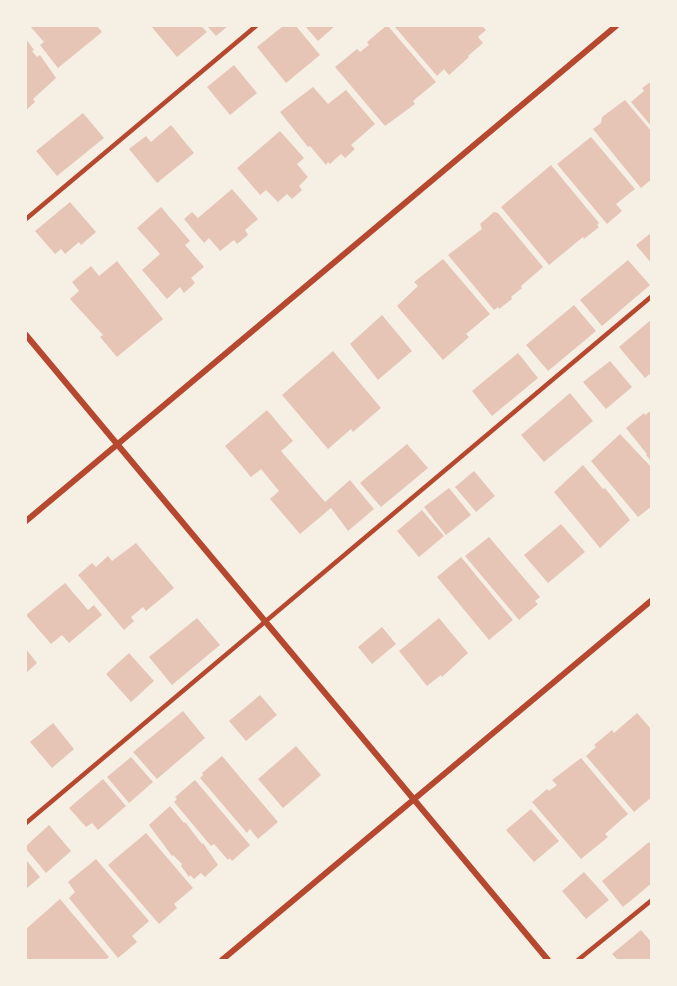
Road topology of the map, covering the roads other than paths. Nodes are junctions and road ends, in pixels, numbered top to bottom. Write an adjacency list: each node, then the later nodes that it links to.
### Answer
1 (256, 26): 3 (lane)
2 (616, 26): 6 (street)
3 (26, 219)
4 (651, 296): 9 (lane)
5 (26, 335): 6 (street)
6 (117, 445): 7 (street); 9 (street)
7 (26, 521)
8 (651, 600): 10 (street)
9 (265, 620): 10 (street); 11 (lane)
10 (413, 799): 13 (street); 14 (street)
11 (26, 823)
12 (651, 900): 15 (lane)
13 (222, 960)
14 (548, 960)
15 (578, 960)

